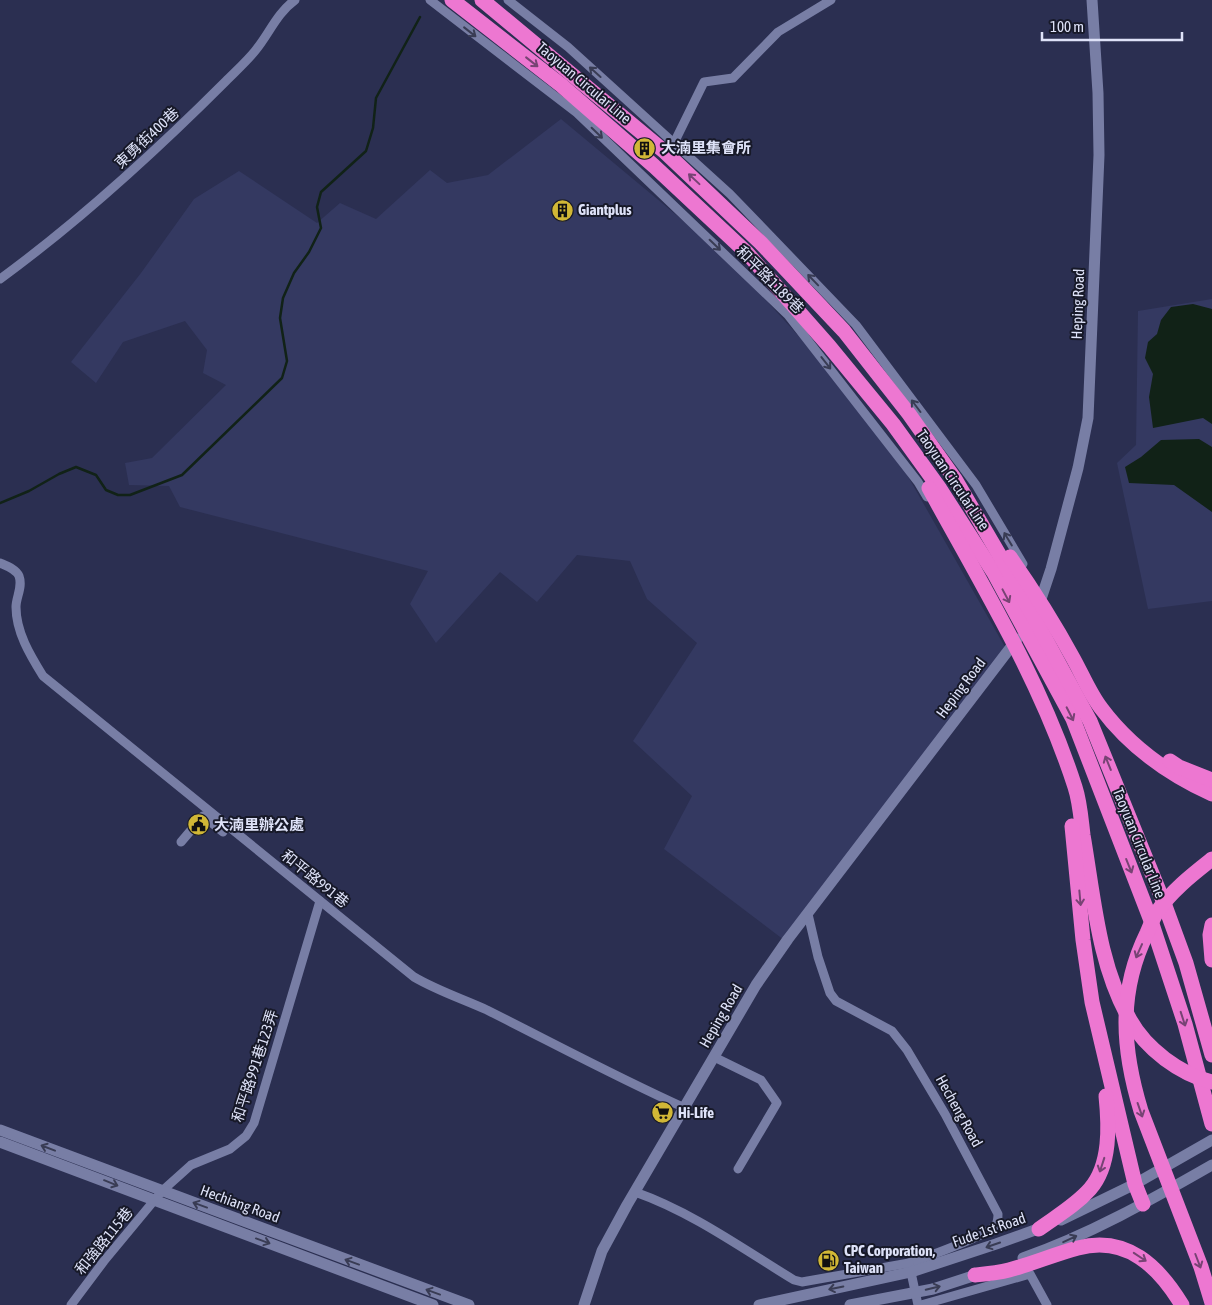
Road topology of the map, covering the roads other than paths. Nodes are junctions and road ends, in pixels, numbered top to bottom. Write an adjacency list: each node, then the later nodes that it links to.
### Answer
1 (295, 0): 11 (street, 東勇街400巷)
2 (452, 0): 12 (highway, Taoyuan Circular Line, one-way to 12)
3 (482, 0): 13 (highway, Taoyuan Circular Line, one-way to 3)
4 (508, 0): 8 (street, 和平路1189巷)
5 (831, 0): 10 (street)
6 (1092, 0): 15 (street, Heping Road)
7 (431, 1): 9 (street, 和平路1189巷, one-way to 9)
8 (568, 47): 9 (street); 10 (street, 和平路1189巷, one-way to 8)
9 (544, 88): 16 (street, 和平路1189巷, one-way to 16)
10 (674, 143): 15 (street, 和平路1189巷, one-way to 10)
11 (0, 280)
12 (893, 424): 18 (highway, Taoyuan Circular Line, one-way to 18); 19 (highway)
13 (955, 478): 17 (highway); 18 (highway, Taoyuan Circular Line)
14 (0, 563): 25 (street, 和平路991巷)
15 (1042, 596): 16 (street, Heping Road)
16 (1014, 643): 26 (street, Heping Road)
17 (1073, 657): 20 (highway); 21 (highway)
18 (1053, 668): 30 (highway, Taoyuan Circular Line, one-way to 18); 34 (highway, Taoyuan Circular Line, one-way to 34)
19 (1053, 729): 29 (highway, one-way to 29); 32 (highway)
20 (1212, 780)
21 (1212, 794)
22 (223, 832): 23 (street)
23 (180, 842)
24 (1212, 859): 49 (highway, one-way to 49)
25 (320, 900): 33 (street, 和平路991巷); 42 (street, 和平路991巷123弄)
26 (808, 914): 31 (street, Heping Road); 45 (street, Hecheng Road)
27 (1212, 924): 28 (highway)
28 (1212, 960)
29 (1102, 1047): 40 (highway); 44 (highway, one-way to 44)
30 (1212, 1055)
31 (714, 1057): 33 (street, Heping Road); 39 (street)
32 (1212, 1082)
33 (685, 1108): 41 (street, Heping Road)
34 (1211, 1122)
35 (0, 1130): 42 (street, Hechiang Road, one-way to 35)
36 (1212, 1140): 40 (street, Fude 1st Road)
37 (0, 1142): 42 (street, Hechiang Road, one-way to 42)
38 (1212, 1166): 43 (street)
39 (738, 1169)
40 (1135, 1184): 43 (highway); 44 (street, Fude 1st Road)
41 (635, 1192): 45 (street); 48 (street, Heping Road)
42 (158, 1196): 50 (street, 和強路115巷); 51 (street, Hechiang Road, one-way to 51); 52 (street, Hechiang Road, one-way to 42)
43 (1143, 1204): 46 (street, one-way to 43)
44 (1039, 1229): 45 (street, Fude 1st Road, one-way to 45)
45 (910, 1268): 47 (street); 53 (street, Fude 1st Road, one-way to 53)
46 (975, 1276): 47 (street, one-way to 46); 57 (highway, one-way to 57)
47 (915, 1292): 54 (street); 55 (street)
48 (586, 1303)
49 (1212, 1303)
50 (71, 1305)
51 (433, 1305)
52 (469, 1305)
53 (759, 1305)
54 (850, 1305)
55 (919, 1305): 56 (street)
56 (1047, 1305)
57 (1182, 1305)

